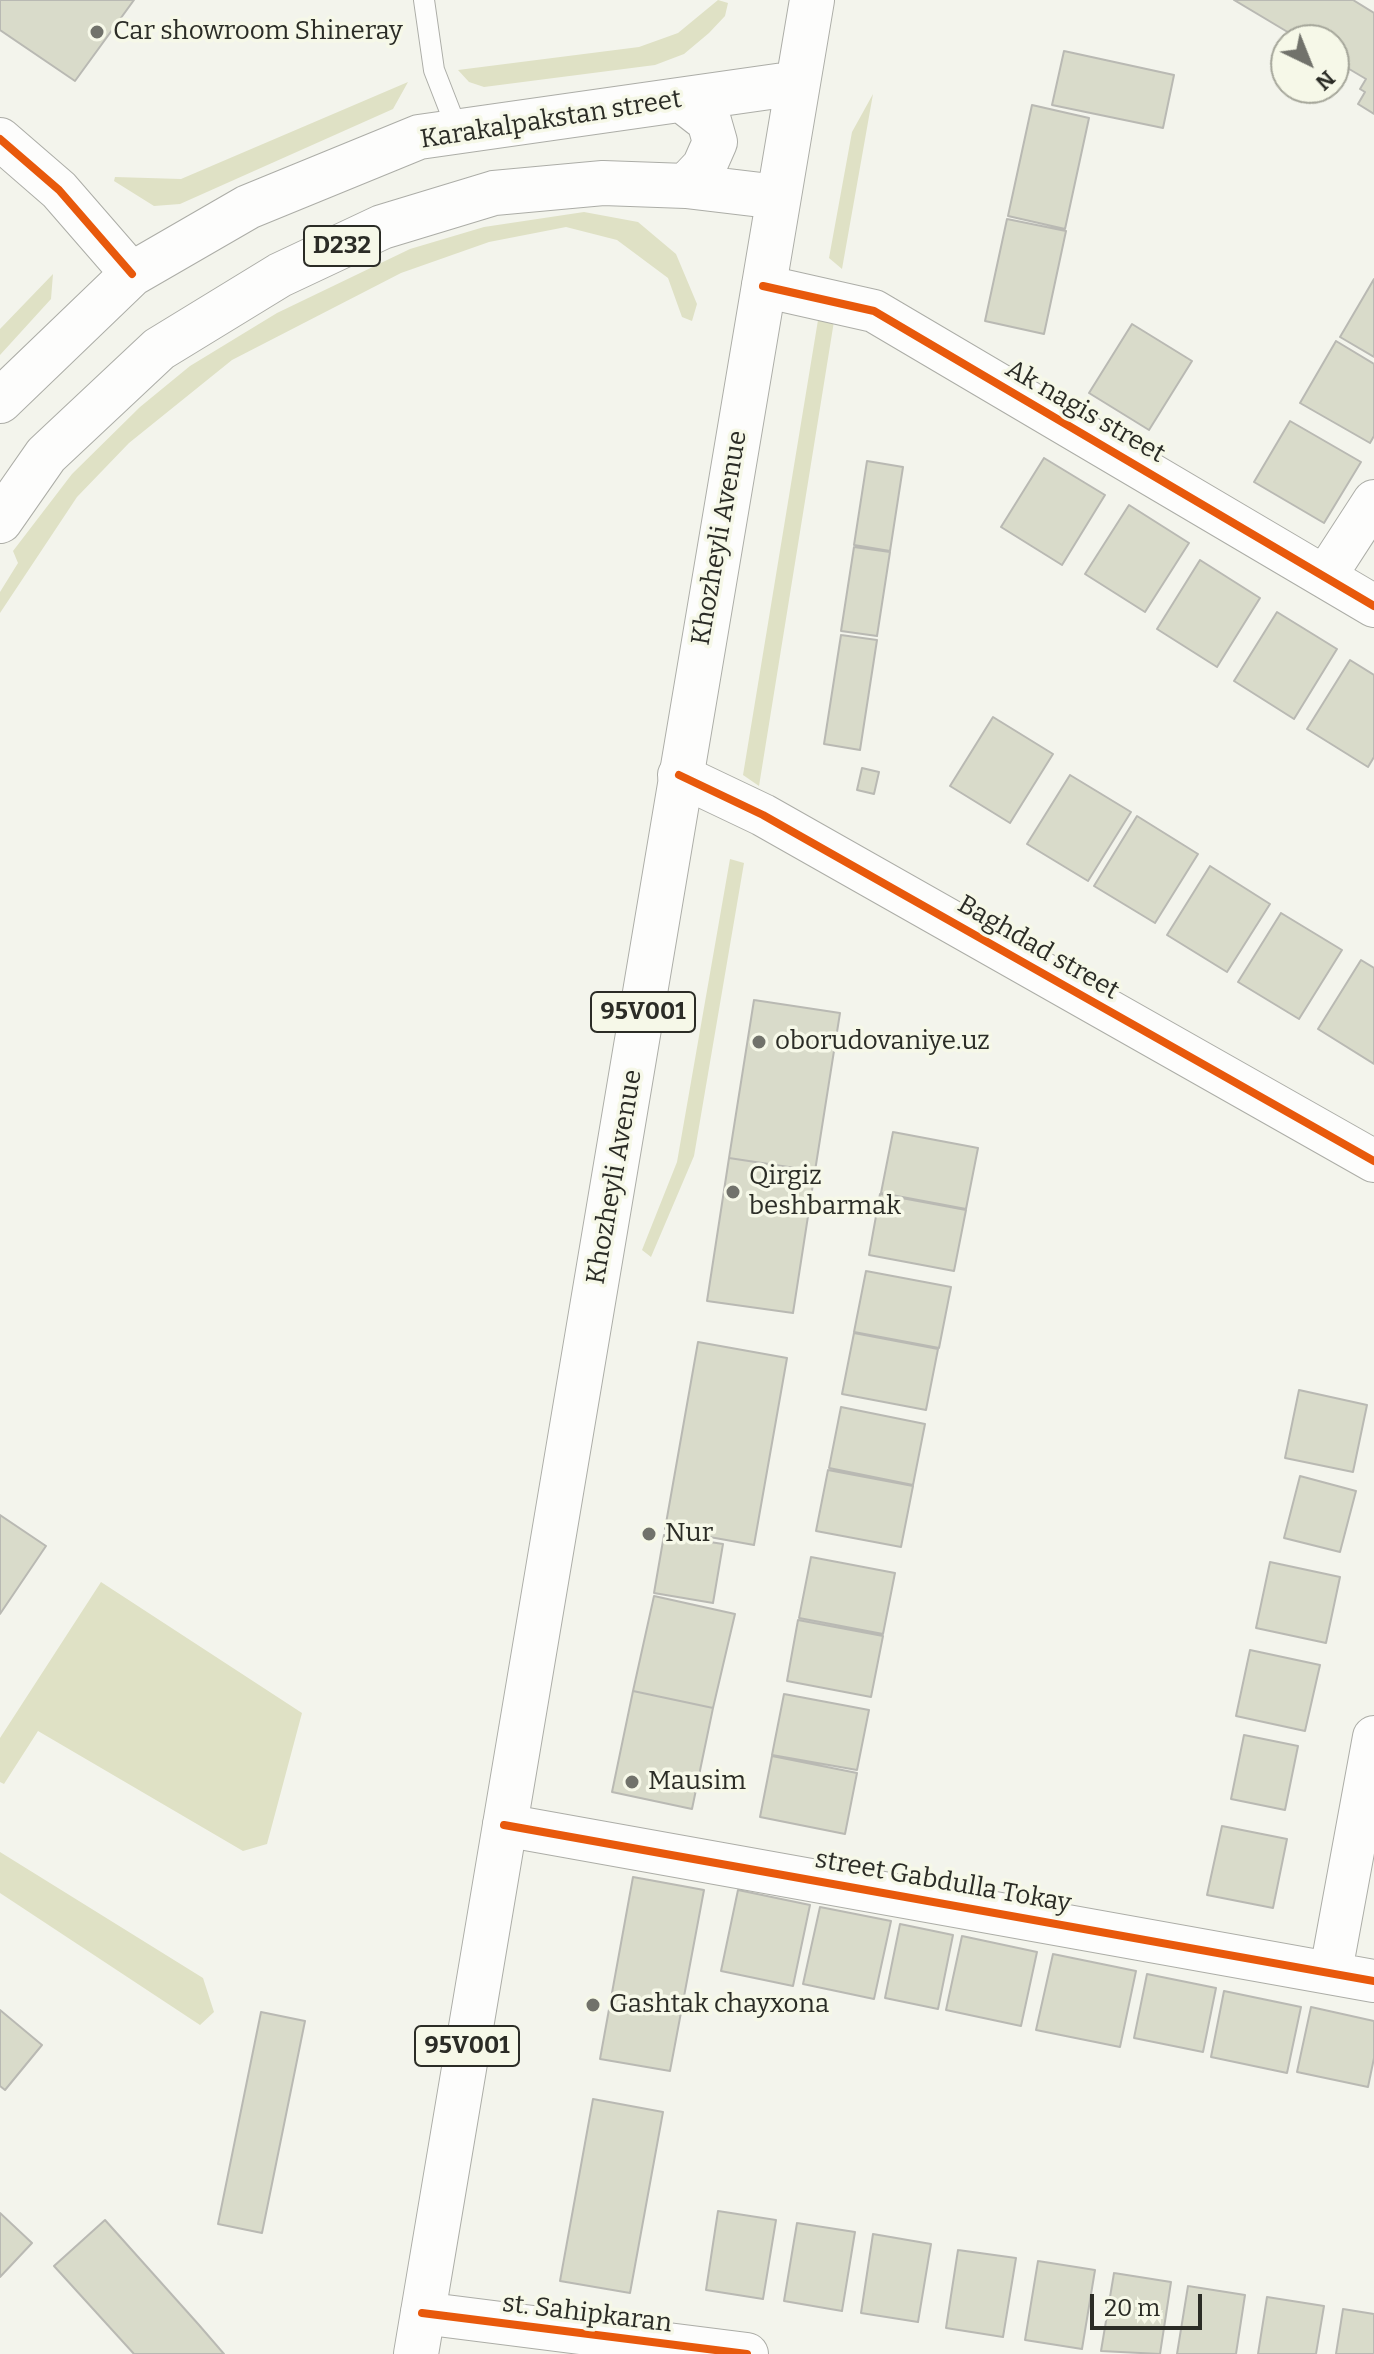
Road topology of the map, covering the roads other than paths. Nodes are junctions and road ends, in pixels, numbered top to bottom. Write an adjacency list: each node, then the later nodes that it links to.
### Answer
1 (424, 0): 5 (lane)
2 (812, 0): 3 (main road, Khozheyli Avenue)
3 (798, 83): 4 (main road, Karakalpakstan street / D232); 8 (main road, Khozheyli Avenue)
4 (682, 100): 5 (main road, Karakalpakstan street / D232); 7 (main road)
5 (457, 129): 9 (main road, Karakalpakstan street / D232)
6 (0, 139): 9 (street)
7 (686, 186): 8 (main road, D232); 13 (main road, D232)
8 (778, 197): 10 (main road, Khozheyli Avenue / 95V001)
9 (132, 274): 11 (main road, Karakalpakstan street / D232)
10 (763, 286): 14 (street, Ak nagis street); 16 (main road, Khozheyli Avenue / 95V001)
11 (0, 401)
12 (1374, 501): 14 (street)
13 (0, 521)
14 (1326, 575): 15 (street, Ak nagis street)
15 (1374, 606)
16 (679, 775): 17 (street, Baghdad street); 19 (main road, Khozheyli Avenue / 95V001)
17 (1374, 1161)
18 (1374, 1737): 20 (street)
19 (504, 1825): 20 (street, street Gabdulla Tokay); 22 (main road, Khozheyli Avenue / 95V001)
20 (1331, 1971): 21 (street, street Gabdulla Tokay)
21 (1374, 1981)
22 (419, 2334): 23 (street, st. Sahipkaran)
23 (747, 2354)

